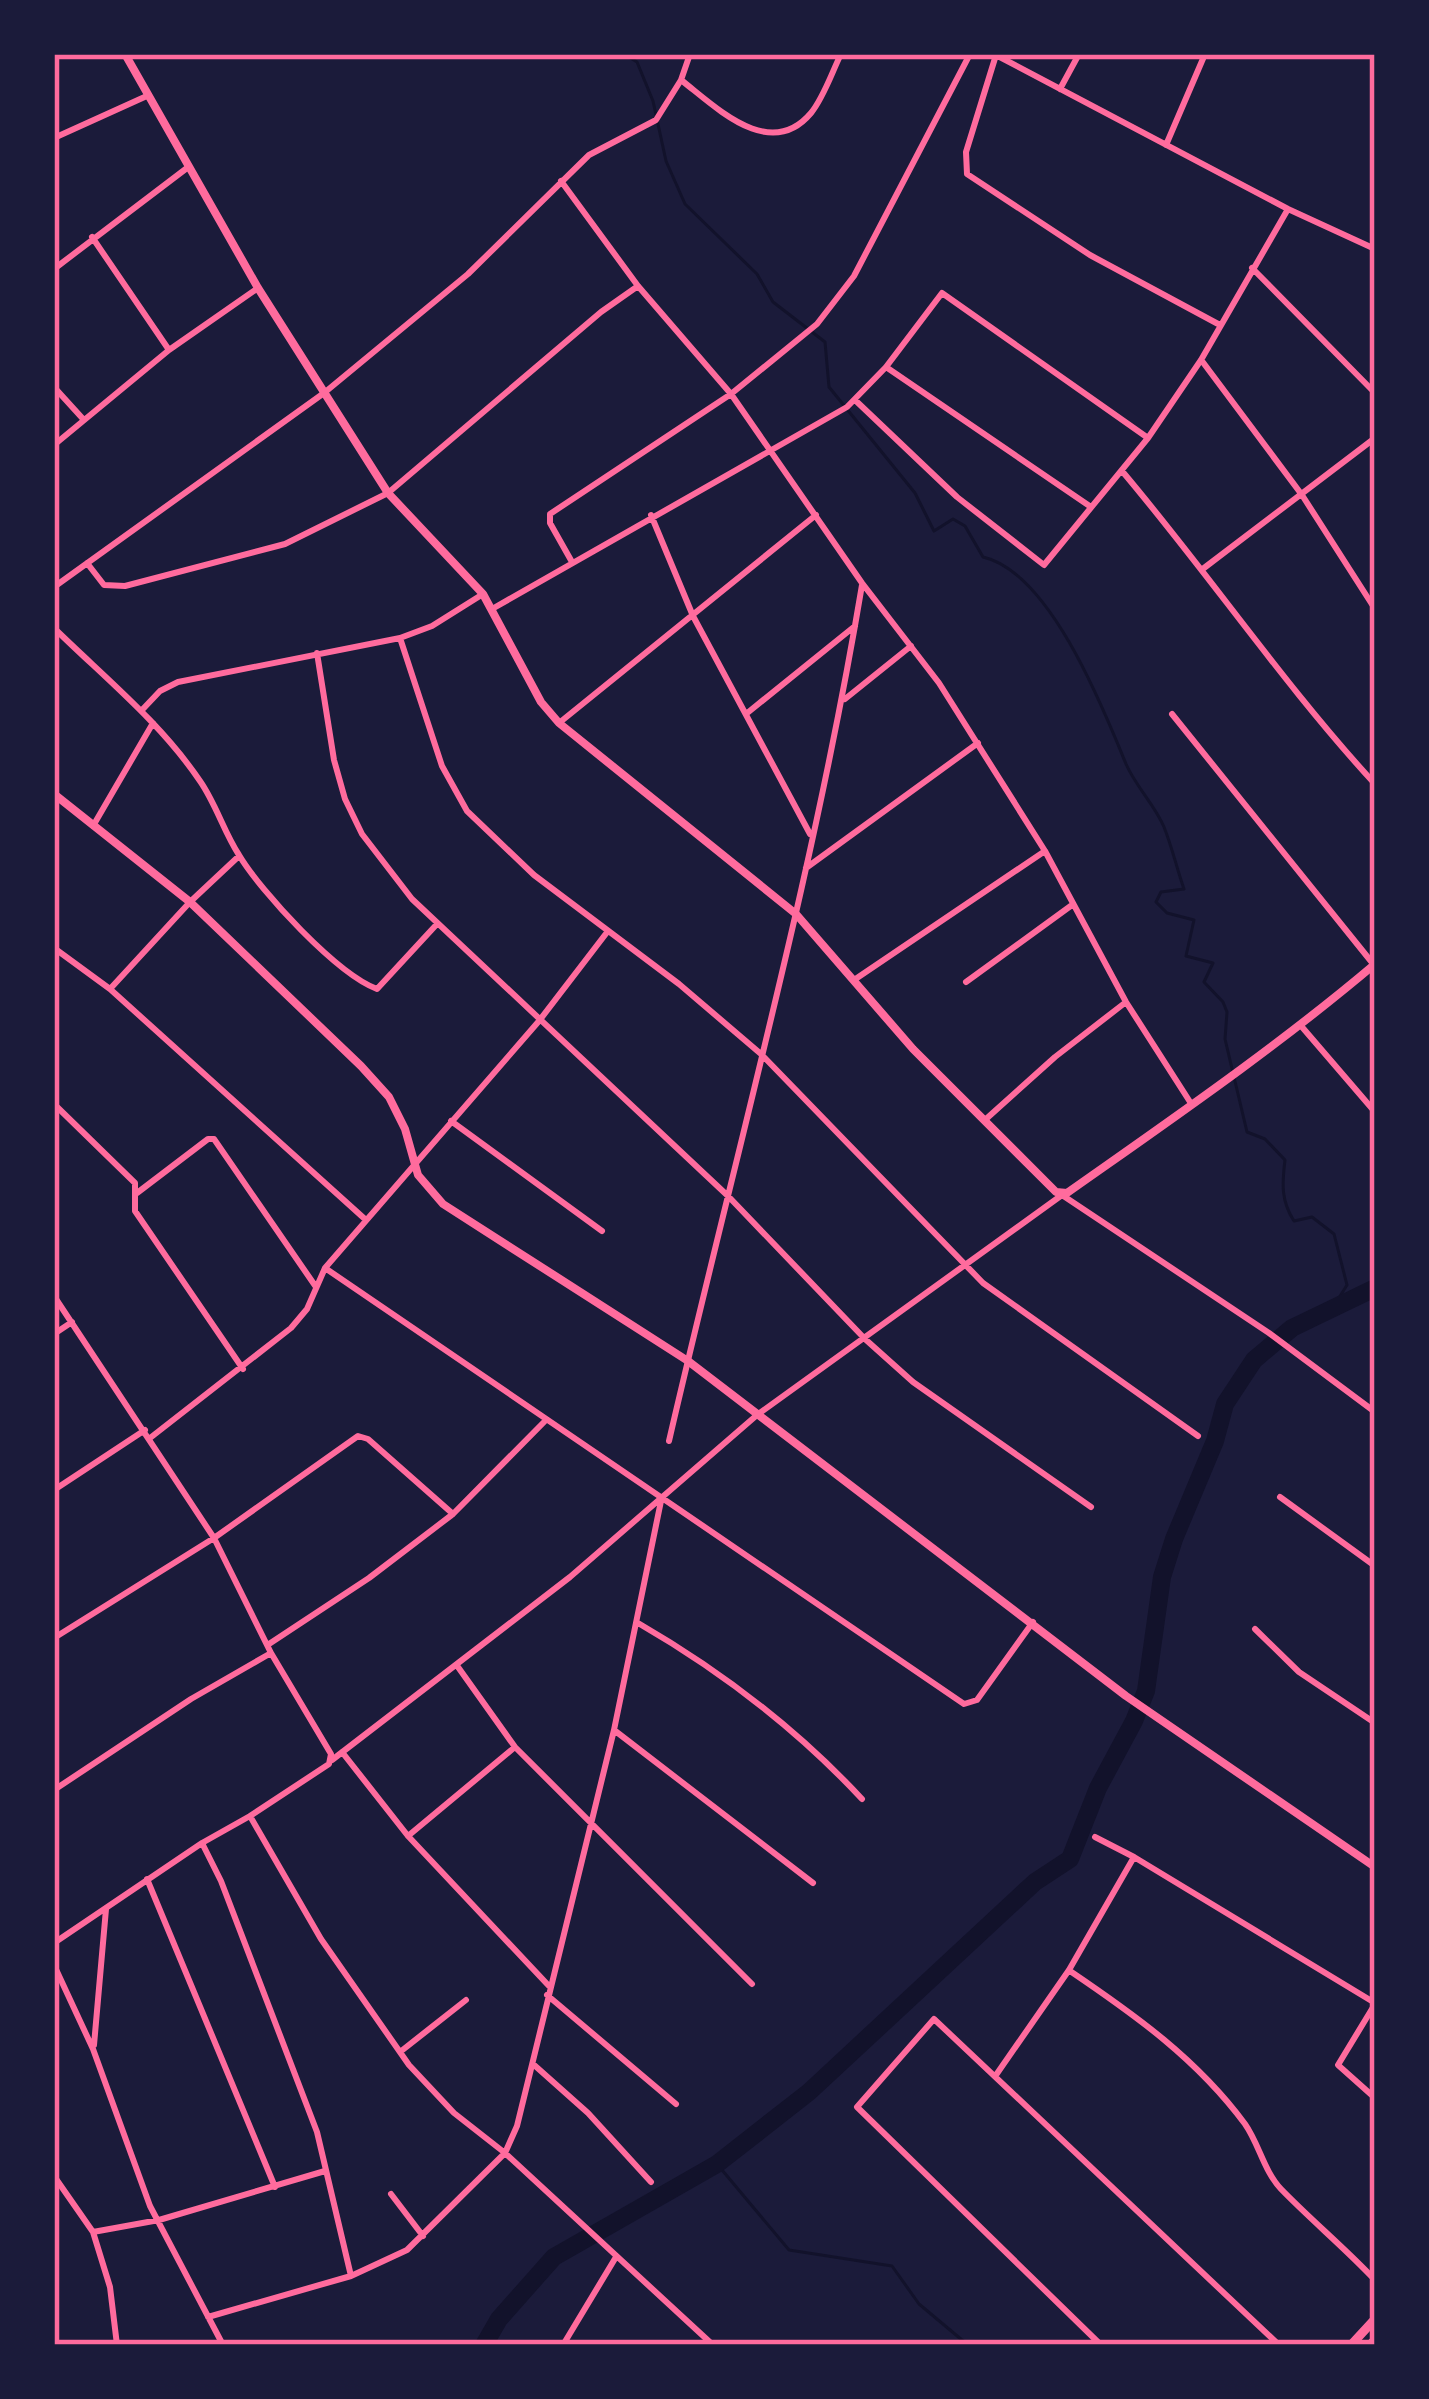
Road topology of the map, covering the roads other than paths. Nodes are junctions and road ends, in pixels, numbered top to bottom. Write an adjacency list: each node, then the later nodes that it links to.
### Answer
1 (125, 54): 10 (street)
2 (691, 54): 8 (street)
3 (841, 54): 8 (street)
4 (970, 54): 29 (street)
5 (1079, 54): 9 (street)
6 (1205, 54): 12 (street)
7 (995, 55): 9 (street); 22 (street)
8 (681, 80): 14 (street)
9 (1060, 89): 12 (street)
10 (149, 95): 11 (street); 13 (street)
11 (54, 138)
12 (1166, 145): 15 (street)
13 (187, 168): 16 (street); 21 (street)
14 (561, 181): 20 (street); 27 (street)
15 (1288, 209): 17 (street); 19 (street)
16 (92, 237): 18 (street); 23 (street)
17 (1375, 249)
18 (54, 268)
19 (1252, 268): 22 (street); 28 (street)
20 (638, 286): 29 (street); 37 (street)
21 (258, 288): 23 (street); 27 (street)
22 (1220, 325): 24 (street)
23 (169, 350): 31 (street)
24 (1201, 360): 32 (street); 38 (street)
25 (886, 367): 30 (street); 32 (street); 39 (street)
26 (54, 387): 31 (street)
27 (324, 393): 37 (street); 43 (street)
28 (1375, 393)
29 (731, 394): 35 (street); 42 (street)
30 (855, 400): 35 (street); 39 (street)
31 (83, 420): 34 (street)
32 (1148, 438): 36 (street)
33 (1375, 439): 38 (street)
34 (54, 445)
35 (770, 448): 40 (street); 41 (street)
36 (1122, 471): 39 (street); 44 (street)
37 (388, 493): 43 (street); 47 (street)
38 (1302, 496): 44 (street); 49 (street)
39 (1092, 508)
40 (651, 515): 42 (street); 50 (street)
41 (816, 515): 45 (street); 50 (street)
42 (572, 562): 48 (street)
43 (87, 563): 46 (street)
44 (1204, 568): 63 (street)
45 (862, 583): 51 (street); 54 (street)
46 (54, 587)
47 (483, 594): 48 (street); 53 (street)
48 (492, 609): 61 (street)
49 (1375, 609)
50 (693, 616): 58 (street); 61 (street)
51 (855, 625): 56 (street); 58 (street)
52 (54, 628): 57 (street)
53 (400, 638): 55 (street); 74 (street)
54 (910, 646): 56 (street); 62 (street)
55 (317, 653): 57 (street); 73 (street)
56 (842, 701): 66 (street)
57 (142, 710): 60 (street)
58 (746, 714): 66 (street)
59 (1172, 714): 76 (street)
60 (153, 723): 65 (street); 68 (street)
61 (559, 723): 72 (street)
62 (978, 743): 67 (street); 69 (street)
63 (1375, 784)
64 (54, 794): 65 (street)
65 (94, 826): 70 (street)
66 (812, 837): 69 (street)
67 (1045, 851): 71 (street); 77 (street)
68 (239, 856): 70 (street); 73 (street)
69 (805, 869): 72 (street)
70 (190, 902): 79 (street); 89 (street)
71 (1072, 905): 78 (street); 80 (street)
72 (796, 914): 77 (street); 83 (street)
73 (437, 924): 81 (street)
74 (608, 931): 81 (street); 83 (street)
75 (54, 948): 79 (street)
76 (1374, 965): 82 (street)
77 (854, 980): 87 (street)
78 (966, 982)
79 (110, 989): 93 (street)
80 (1126, 1002): 85 (street); 87 (street)
81 (539, 1021): 88 (street); 92 (street)
82 (1302, 1028): 85 (street); 86 (street)
83 (761, 1054): 92 (street); 95 (street)
84 (54, 1104): 90 (street)
85 (1192, 1105): 91 (street)
86 (1375, 1112)
87 (986, 1119): 91 (street)
88 (452, 1121): 89 (street); 94 (street)
89 (413, 1165): 93 (street); 102 (street)
90 (137, 1193): 97 (street); 103 (street)
91 (1062, 1195): 95 (street); 104 (street)
92 (728, 1196): 101 (street); 102 (street)
93 (366, 1220): 96 (street)
94 (602, 1231)
95 (962, 1264): 101 (street); 108 (street)
96 (326, 1268): 97 (street); 106 (street)
97 (316, 1287): 103 (street)
98 (54, 1296): 99 (street)
99 (72, 1322): 100 (street); 107 (street)
100 (54, 1334)
101 (865, 1339): 105 (street); 113 (street)
102 (688, 1360): 105 (street); 109 (street)
103 (243, 1369): 107 (street)
104 (1375, 1412)
105 (757, 1415): 111 (street); 117 (street)
106 (545, 1421): 111 (street); 114 (street)
107 (148, 1434): 110 (street); 115 (street)
108 (1198, 1436)
109 (669, 1441)
110 (54, 1490)
111 (662, 1497): 117 (street); 118 (street); 122 (street)
112 (1280, 1497): 116 (street)
113 (1091, 1507)
114 (453, 1514): 115 (street); 121 (street)
115 (214, 1538): 120 (street); 121 (street)
116 (1375, 1566)
117 (1033, 1622): 136 (street)
118 (638, 1623): 124 (street); 129 (street)
119 (1256, 1630): 123 (street)
120 (54, 1638)
121 (270, 1648): 127 (street); 128 (street)
122 (458, 1666): 125 (street); 126 (street)
123 (1375, 1723)
124 (614, 1730): 131 (street); 138 (street)
125 (515, 1747): 131 (street); 132 (street)
126 (342, 1752): 127 (street); 132 (street)
127 (332, 1760): 130 (street)
128 (54, 1790)
129 (862, 1799)
130 (250, 1816): 134 (street); 148 (street)
131 (590, 1824): 143 (street); 144 (street)
132 (408, 1836): 144 (street)
133 (1095, 1837): 135 (street)
134 (202, 1843): 137 (street); 154 (street)
135 (1134, 1857): 142 (street); 146 (street)
136 (1375, 1867)
137 (146, 1879): 139 (street); 157 (street)
138 (814, 1883)
139 (106, 1906): 140 (street); 147 (street)
140 (54, 1943)
141 (54, 1964): 147 (street)
142 (1069, 1970): 150 (street); 164 (street)
143 (752, 1984)
144 (548, 1990): 149 (street); 152 (street)
145 (466, 2000): 148 (street)
146 (1375, 2004): 151 (street)
147 (93, 2048): 159 (street)
148 (400, 2052): 153 (street)
149 (533, 2064): 153 (street); 156 (street)
150 (996, 2075): 171 (street); 172 (street)
151 (1375, 2098)
152 (676, 2104)
153 (505, 2153): 161 (street); 162 (street)
154 (326, 2171): 157 (street); 163 (street)
155 (54, 2176): 160 (street)
156 (652, 2182)
157 (275, 2187): 159 (street)
158 (391, 2194): 161 (street)
159 (159, 2220): 160 (street); 165 (street)
160 (93, 2232): 167 (street)
161 (423, 2236): 163 (street)
162 (616, 2257): 169 (street); 170 (street)
163 (351, 2276): 165 (street)
164 (1375, 2280)
165 (208, 2318): 168 (street)
166 (1375, 2319): 173 (highway)
167 (117, 2345)
168 (223, 2345)
169 (563, 2345)
170 (712, 2345)
171 (1101, 2345)
172 (1279, 2345)
173 (1351, 2345)

